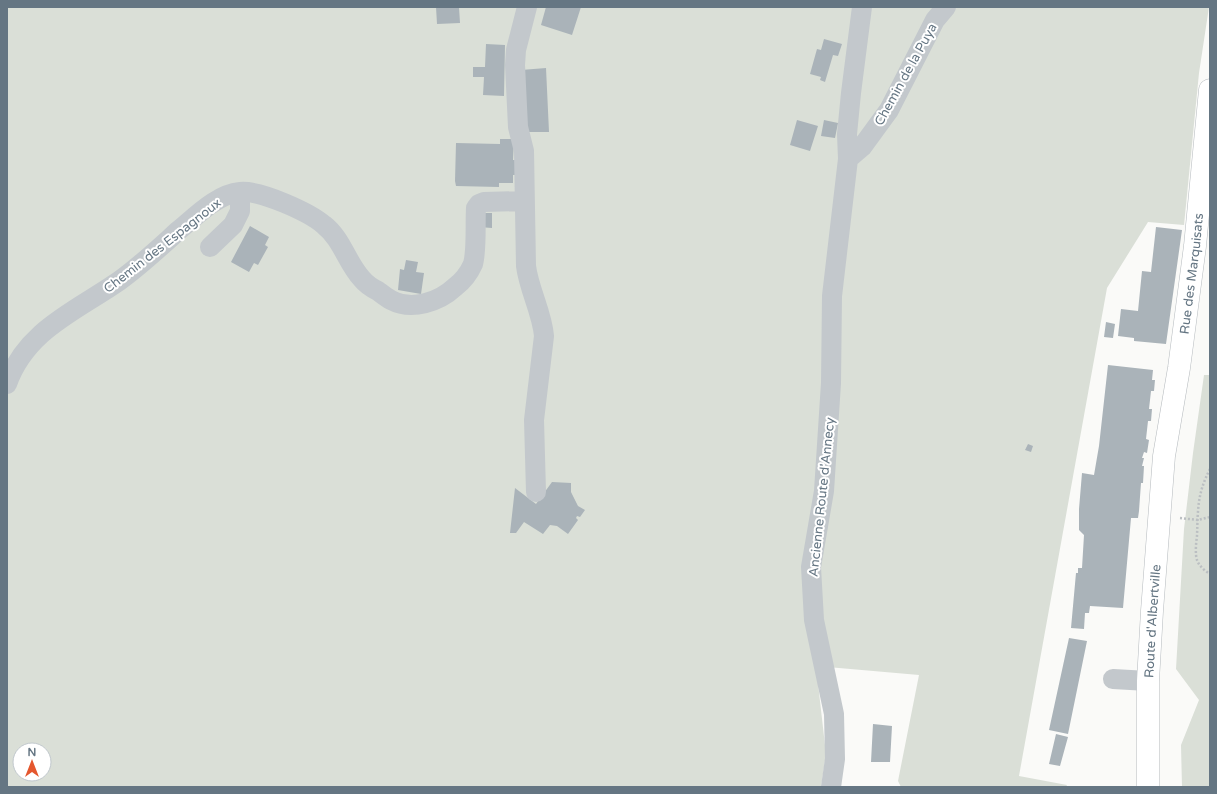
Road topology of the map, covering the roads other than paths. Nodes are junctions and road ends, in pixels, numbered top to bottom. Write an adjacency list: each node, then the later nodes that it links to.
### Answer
1 (527, 7): 7 (street)
2 (862, 7): 5 (street, Ancienne Route d'Annecy)
3 (946, 7): 5 (street, Chemin de la Puya)
4 (1210, 90): 10 (main road, Rue des Marquisats)
5 (848, 158): 14 (street, Ancienne Route d'Annecy)
6 (240, 192): 7 (street, Chemin des Espagnoux); 8 (street); 9 (street, Chemin des Espagnoux)
7 (524, 201): 11 (street)
8 (210, 247)
9 (7, 384)
10 (1164, 456): 13 (main road, Route d'Albertville)
11 (536, 492)
12 (1113, 678): 13 (street)
13 (1148, 681): 15 (main road, Route d'Albertville)
14 (831, 787)
15 (1148, 787)

